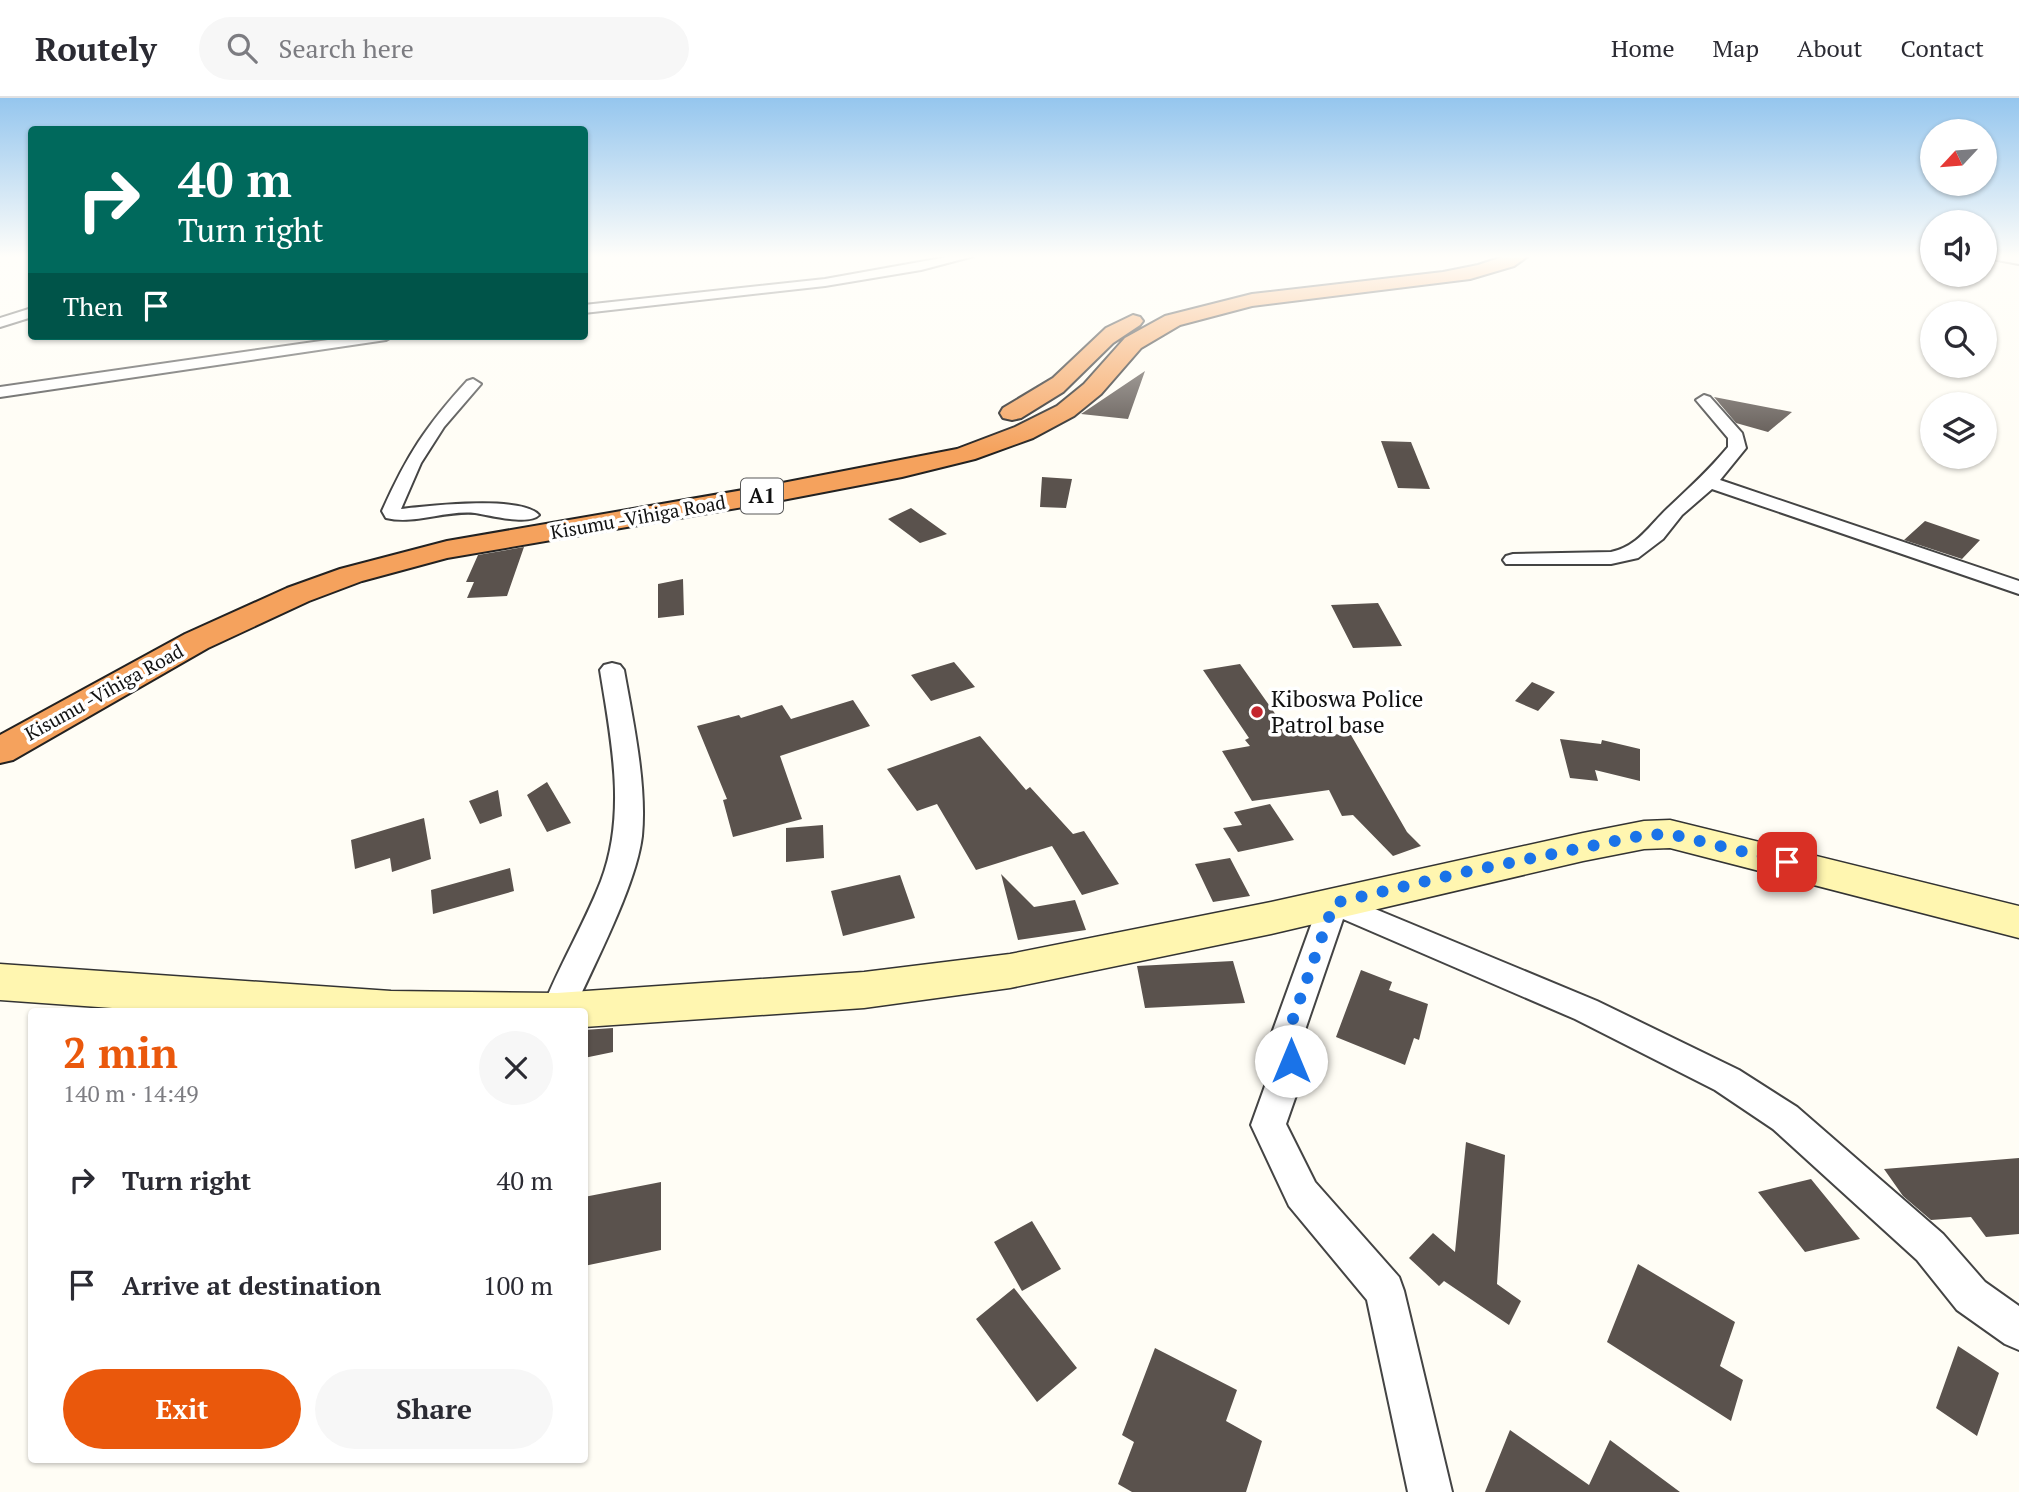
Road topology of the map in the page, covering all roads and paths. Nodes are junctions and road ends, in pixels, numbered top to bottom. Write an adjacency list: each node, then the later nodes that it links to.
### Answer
1 (1135, 321): 8 (highway, Kisumu -Vihiga Road / A1)
2 (1173, 321): 13 (highway, Kisumu -Vihiga Road / A1)
3 (342, 340): 5 (street)
4 (473, 384): 8 (street)
5 (0, 392)
6 (1704, 400): 7 (street)
7 (1709, 482): 9 (street); 10 (street)
8 (529, 516): 11 (highway, Kisumu -Vihiga Road / A1)
9 (1513, 560)
10 (2019, 588)
11 (139, 643)
12 (612, 670): 18 (street)
13 (0, 751)
14 (1334, 903): 15 (street); 19 (street); 20 (street); 21 (street)
15 (2019, 922)
16 (0, 982): 17 (street)
17 (377, 1008)
18 (558, 1008)
19 (588, 1009)
20 (2019, 1330)
21 (1430, 1492)

